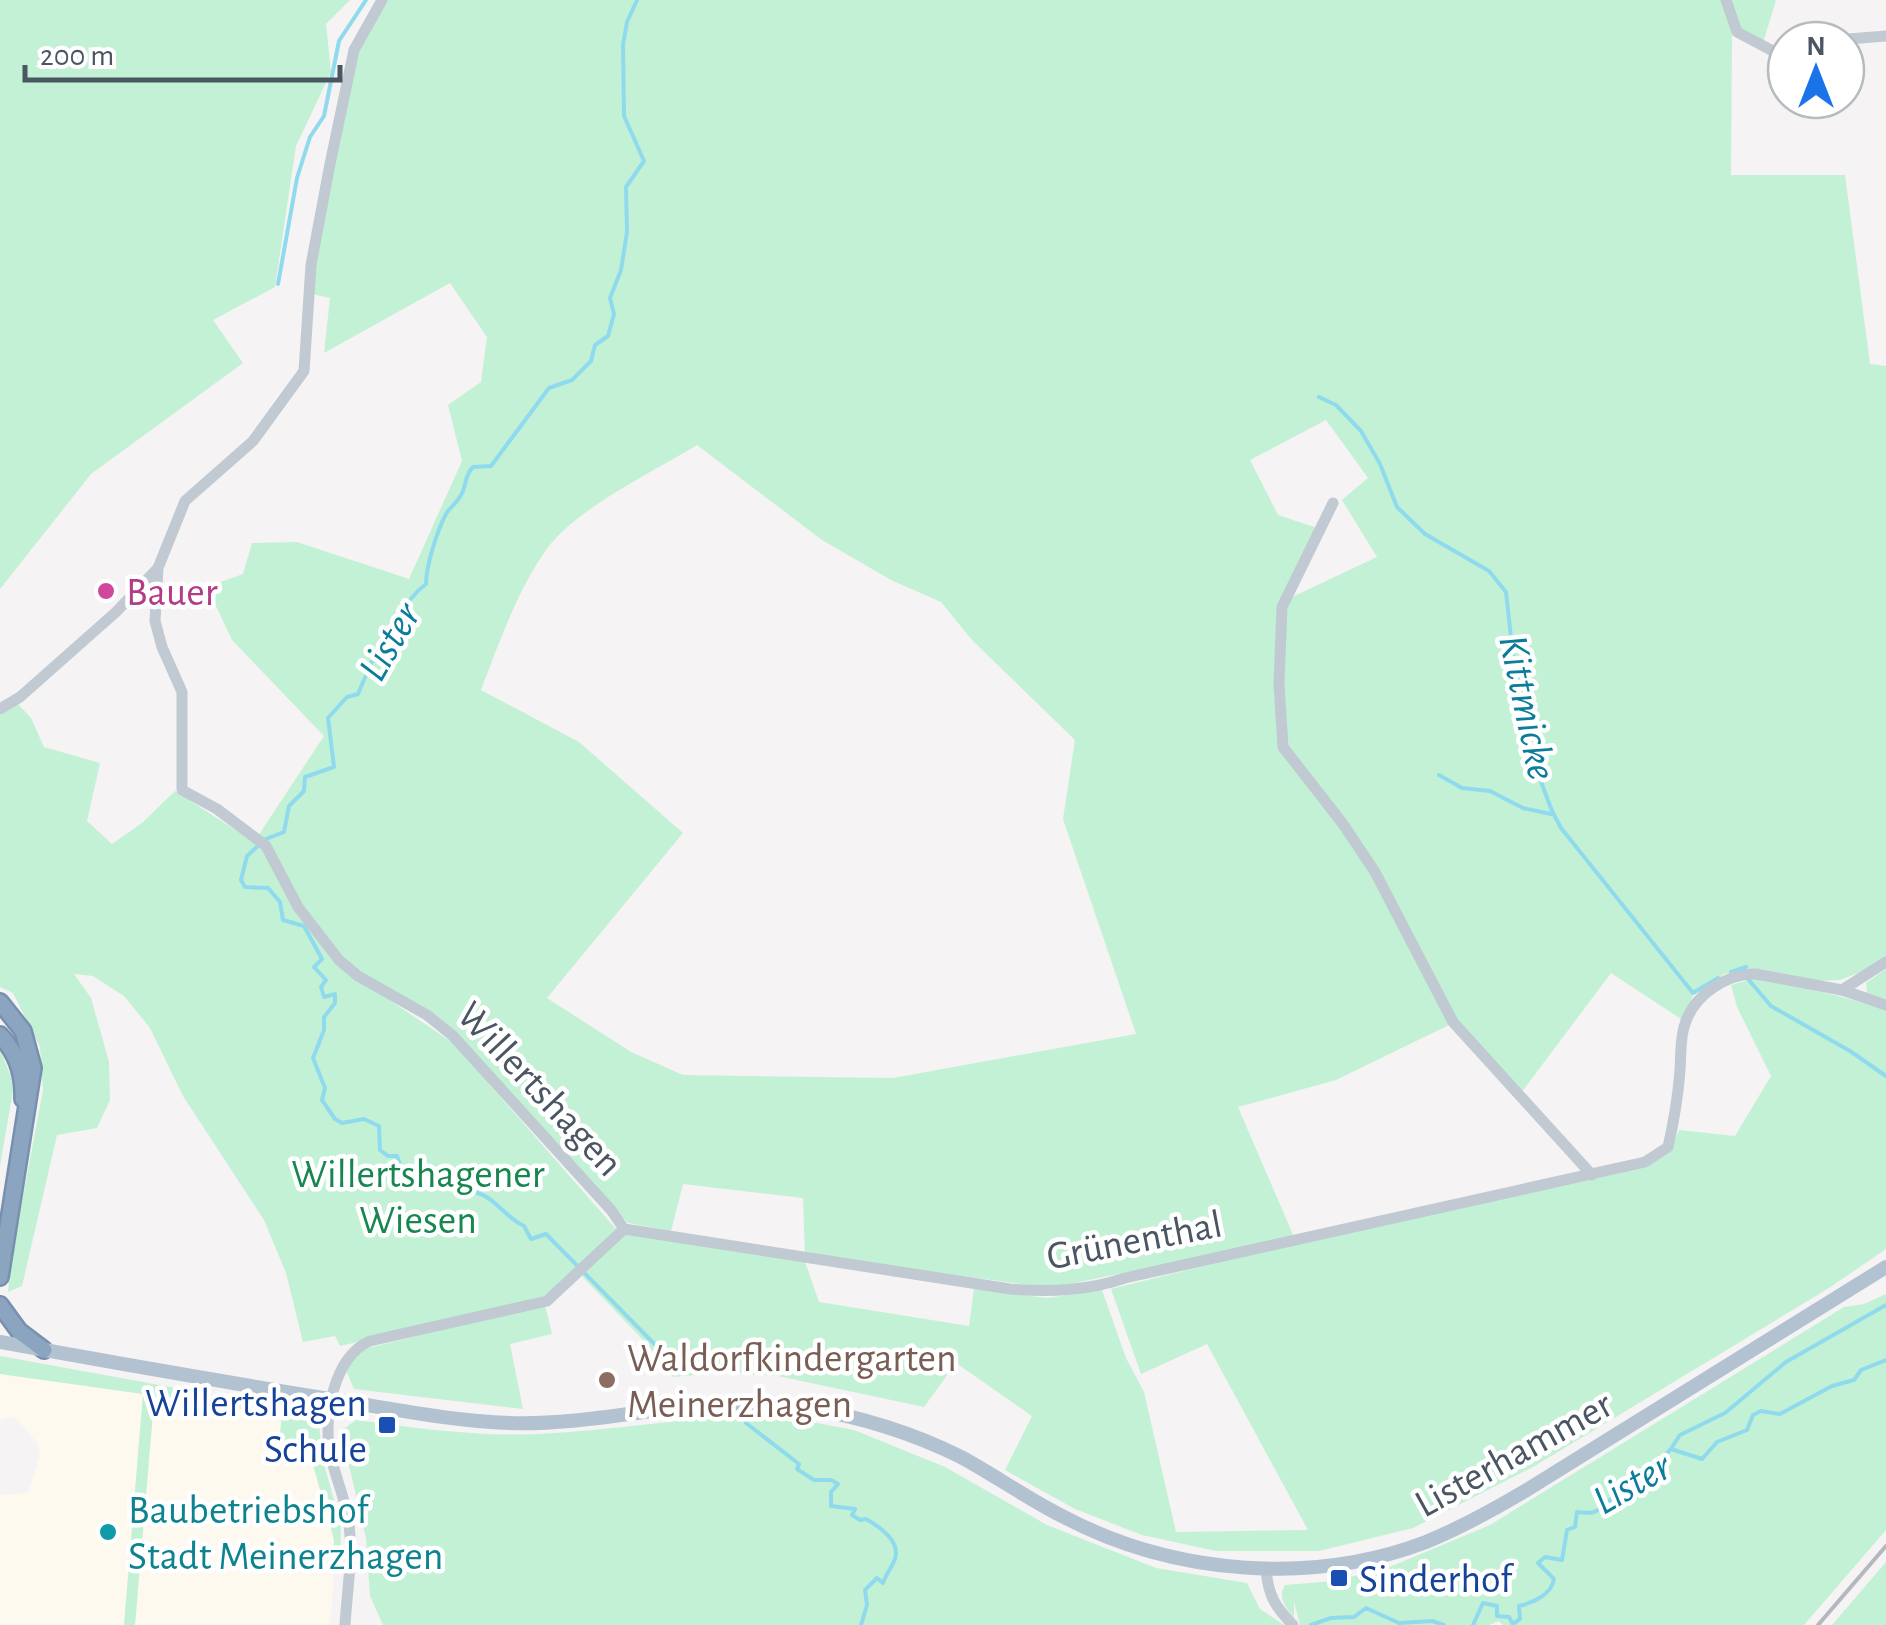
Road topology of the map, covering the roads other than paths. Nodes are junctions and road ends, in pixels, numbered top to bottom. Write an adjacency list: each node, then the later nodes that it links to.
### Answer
1 (382, 0): 5 (street)
2 (1726, 0): 3 (street)
3 (1766, 47)
4 (1333, 503): 12 (street)
5 (158, 568): 6 (street); 14 (street, Willertshagen)
6 (0, 710)
7 (1886, 962): 8 (street)
8 (1842, 990): 10 (street); 12 (street, Grünenthal)
9 (0, 1002): 16 (highway)
10 (1886, 1005)
11 (0, 1035): 13 (highway)
12 (1592, 1175): 14 (street, Grünenthal)
13 (0, 1226)
14 (624, 1229): 20 (street)
15 (1886, 1267): 21 (main road, Listerhammer)
16 (0, 1277)
17 (0, 1306): 19 (highway)
18 (0, 1342): 19 (main road, Listerhammer)
19 (44, 1350): 20 (main road, Listerhammer)
20 (334, 1400): 21 (main road, Listerhammer); 22 (street)
21 (1266, 1568): 23 (street)
22 (346, 1625)
23 (1293, 1625)

